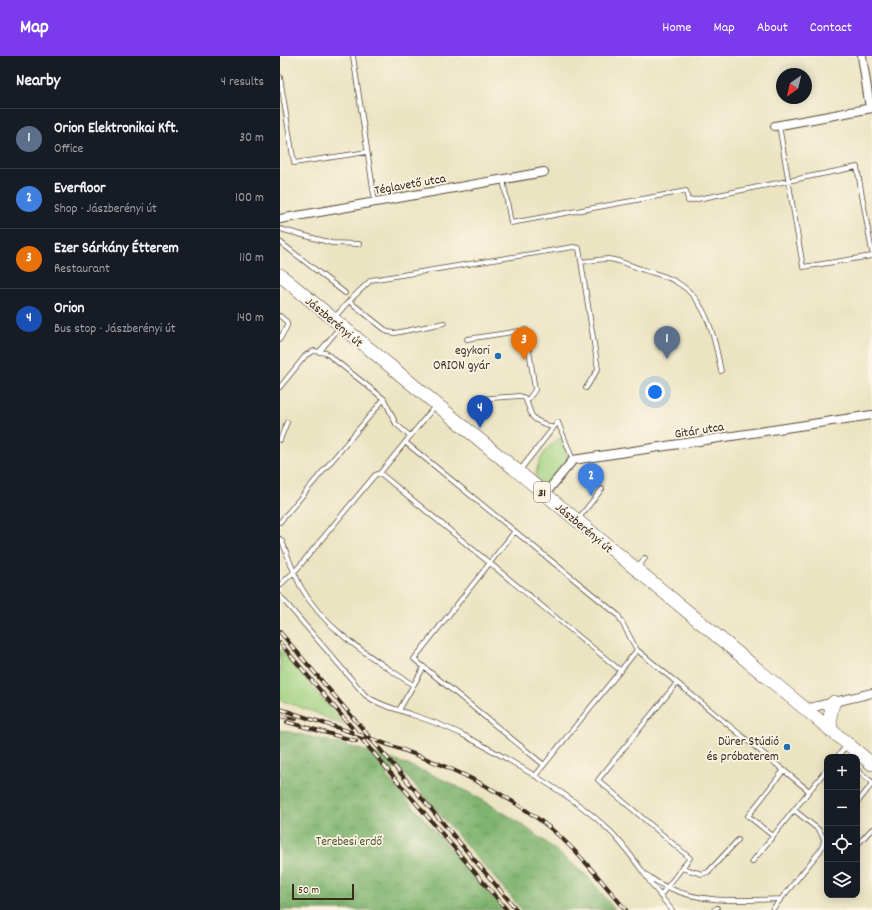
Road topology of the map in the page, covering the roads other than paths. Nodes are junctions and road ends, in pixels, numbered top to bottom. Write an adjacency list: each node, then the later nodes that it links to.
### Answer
1 (353, 56): 6 (lane)
2 (862, 56): 4 (street)
3 (280, 77): 6 (lane)
4 (871, 108): 5 (street)
5 (777, 126): 9 (lane)
6 (367, 152): 10 (lane)
7 (544, 172): 8 (street, Téglavető utca)
8 (503, 179): 9 (lane); 10 (street, Téglavető utca)
9 (789, 181): 15 (lane); 16 (lane)
10 (375, 202): 11 (street, Téglavető utca)
11 (280, 219)
12 (280, 229): 14 (lane)
13 (280, 242): 19 (lane)
14 (359, 244)
15 (872, 252)
16 (872, 256)
17 (582, 262): 20 (lane); 27 (lane); 29 (lane)
18 (280, 274): 22 (main road, Jászberényi út / 31)
19 (345, 293)
20 (349, 301): 22 (lane); 23 (lane)
21 (280, 316): 24 (lane)
22 (338, 322): 26 (lane); 33 (main road, Jászberényi út / 31)
23 (444, 323)
24 (280, 339)
25 (467, 339): 32 (lane)
26 (320, 351): 28 (lane); 30 (lane)
27 (721, 371)
28 (280, 387)
29 (586, 388)
30 (384, 399): 37 (lane); 46 (lane)
31 (479, 399): 32 (lane)
32 (527, 400): 36 (lane)
33 (436, 404): 37 (lane); 41 (main road, Jászberényi út / 31)
34 (872, 415): 40 (street, Gitár utca)
35 (287, 422): 38 (lane)
36 (553, 428): 40 (lane); 41 (lane)
37 (410, 436): 39 (lane)
38 (280, 440)
39 (405, 442): 42 (lane); 47 (lane)
40 (574, 460): 44 (street)
41 (518, 472): 44 (main road, Jászberényi út / 31)
42 (380, 473): 50 (lane); 52 (lane)
43 (602, 489): 45 (lane)
44 (545, 494): 45 (main road, Jászberényi út / 31)
45 (577, 520): 51 (main road, Jászberényi út / 31)
46 (280, 522)
47 (515, 532): 50 (lane); 55 (lane)
48 (280, 539): 52 (lane)
49 (645, 558): 51 (lane)
50 (490, 563): 56 (lane); 57 (lane)
51 (636, 570): 62 (main road, Jászberényi út / 31)
52 (294, 572): 53 (lane); 59 (lane)
53 (280, 585)
54 (280, 596): 63 (lane)
55 (637, 650): 57 (lane); 58 (lane)
56 (424, 667): 59 (lane); 68 (lane)
57 (621, 671): 68 (lane)
58 (677, 683): 69 (lane); 82 (lane)
59 (413, 686): 63 (lane)
60 (872, 695): 61 (street)
61 (834, 702): 62 (street); 64 (main road)
62 (805, 709): 64 (main road, Jászberényi út / 31)
63 (399, 710): 72 (lane)
64 (831, 731): 65 (main road, Jászberényi út / 31)
65 (847, 744): 66 (lane); 67 (main road, Jászberényi út / 31)
66 (840, 754)
67 (872, 764)
68 (544, 765): 72 (lane)
69 (784, 770): 74 (lane); 78 (lane)
70 (824, 773): 74 (lane)
71 (860, 773): 73 (lane)
72 (535, 776): 83 (lane)
73 (872, 783): 75 (lane)
74 (809, 791): 76 (lane)
75 (860, 799)
76 (794, 810): 78 (lane); 86 (lane)
77 (872, 829): 80 (lane)
78 (773, 836): 81 (lane)
79 (738, 840): 82 (lane)
80 (860, 842)
81 (752, 862)
82 (682, 868): 84 (lane)
83 (643, 872): 84 (lane); 85 (lane)
84 (667, 888): 85 (lane); 86 (lane)
85 (660, 896): 87 (lane)
86 (781, 899): 88 (lane)
87 (672, 910)
88 (772, 910)

